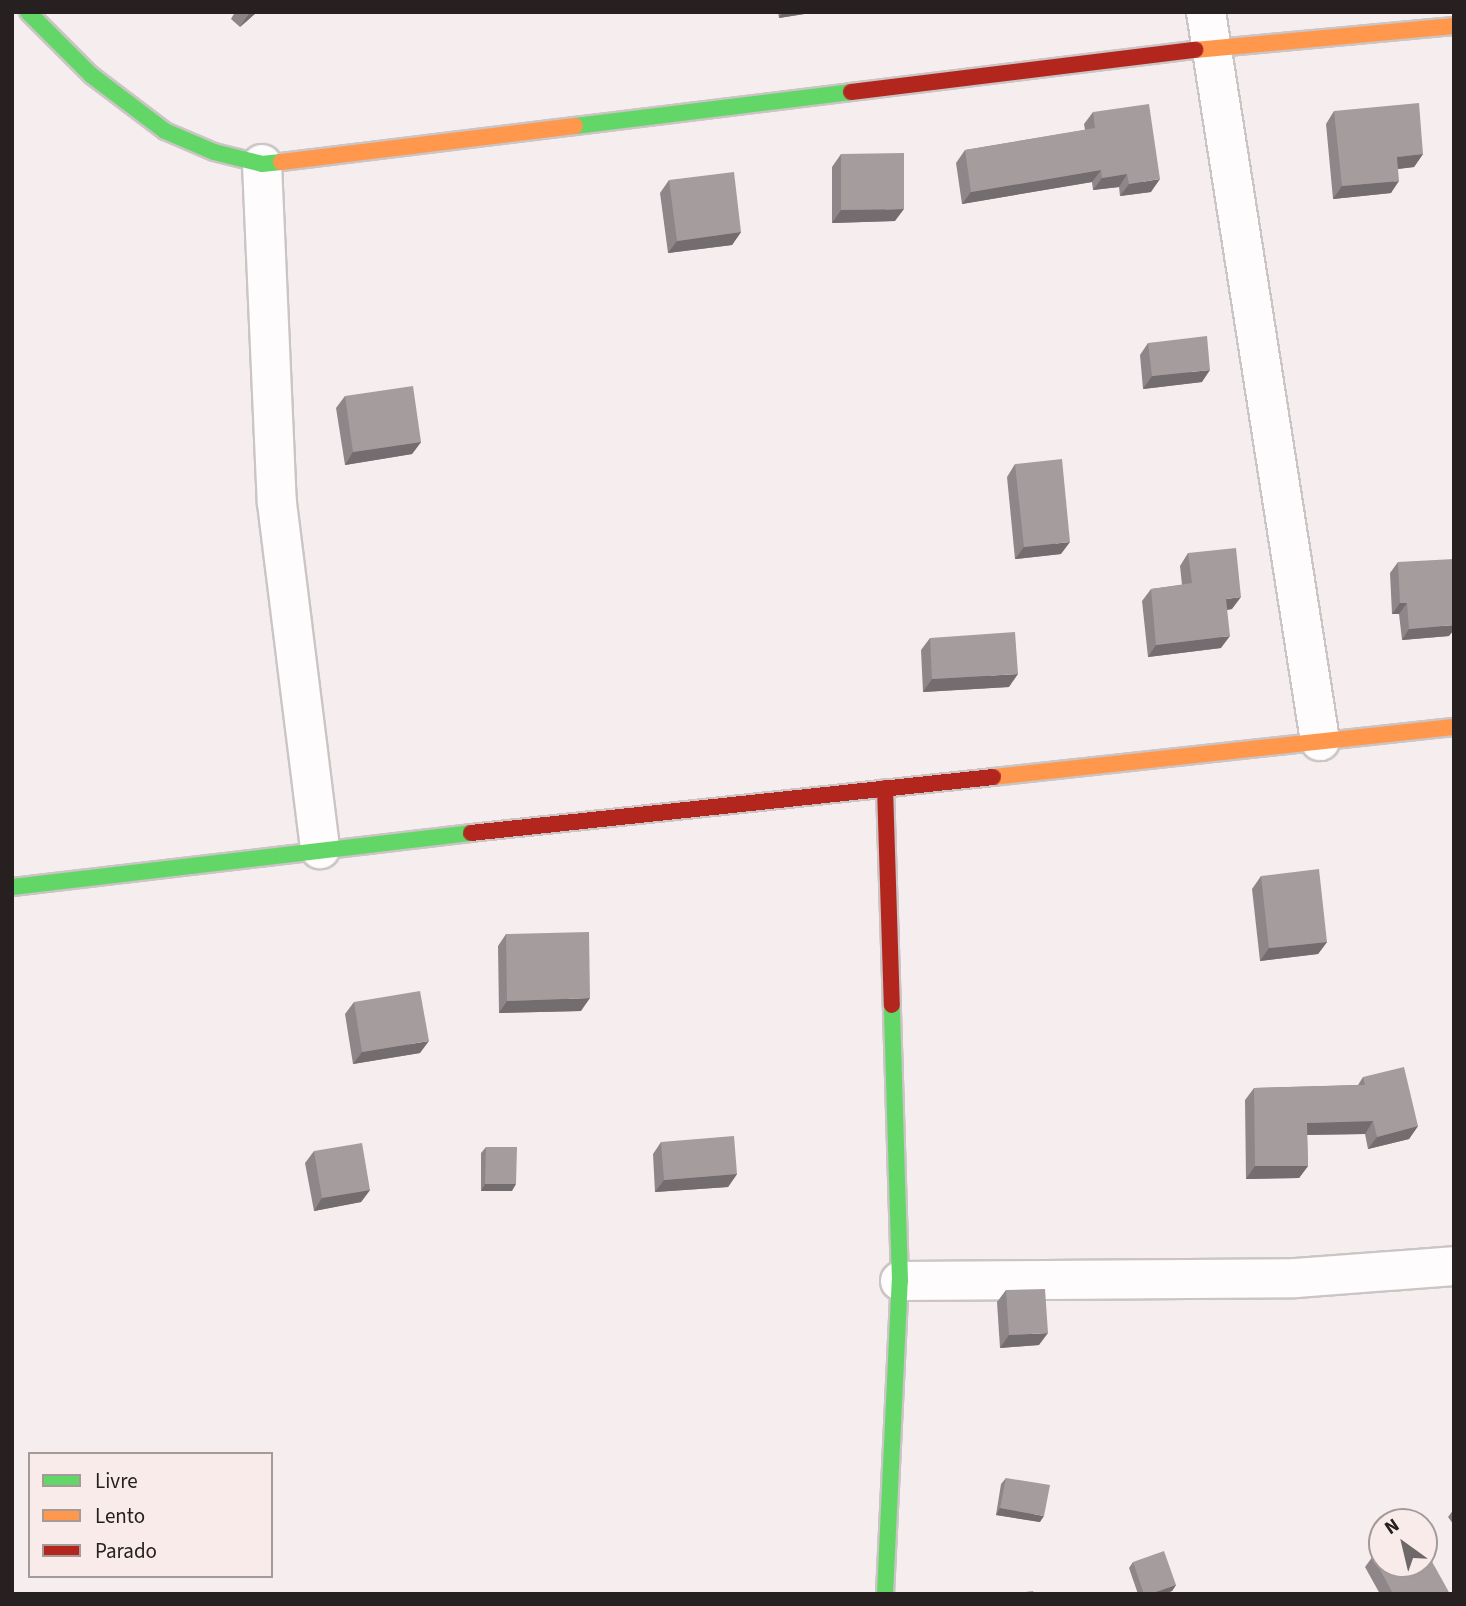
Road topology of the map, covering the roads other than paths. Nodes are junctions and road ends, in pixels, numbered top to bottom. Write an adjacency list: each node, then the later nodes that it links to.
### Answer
1 (28, 12): 4 (street)
2 (1454, 26): 3 (street)
3 (1208, 30): 4 (street); 6 (street)
4 (262, 164): 8 (street)
5 (1454, 727): 6 (street)
6 (1320, 741): 7 (street)
7 (886, 788): 8 (street); 11 (street)
8 (320, 849): 9 (street)
9 (12, 887)
10 (1454, 1266): 11 (street)
11 (900, 1281): 12 (street)
12 (884, 1594)

